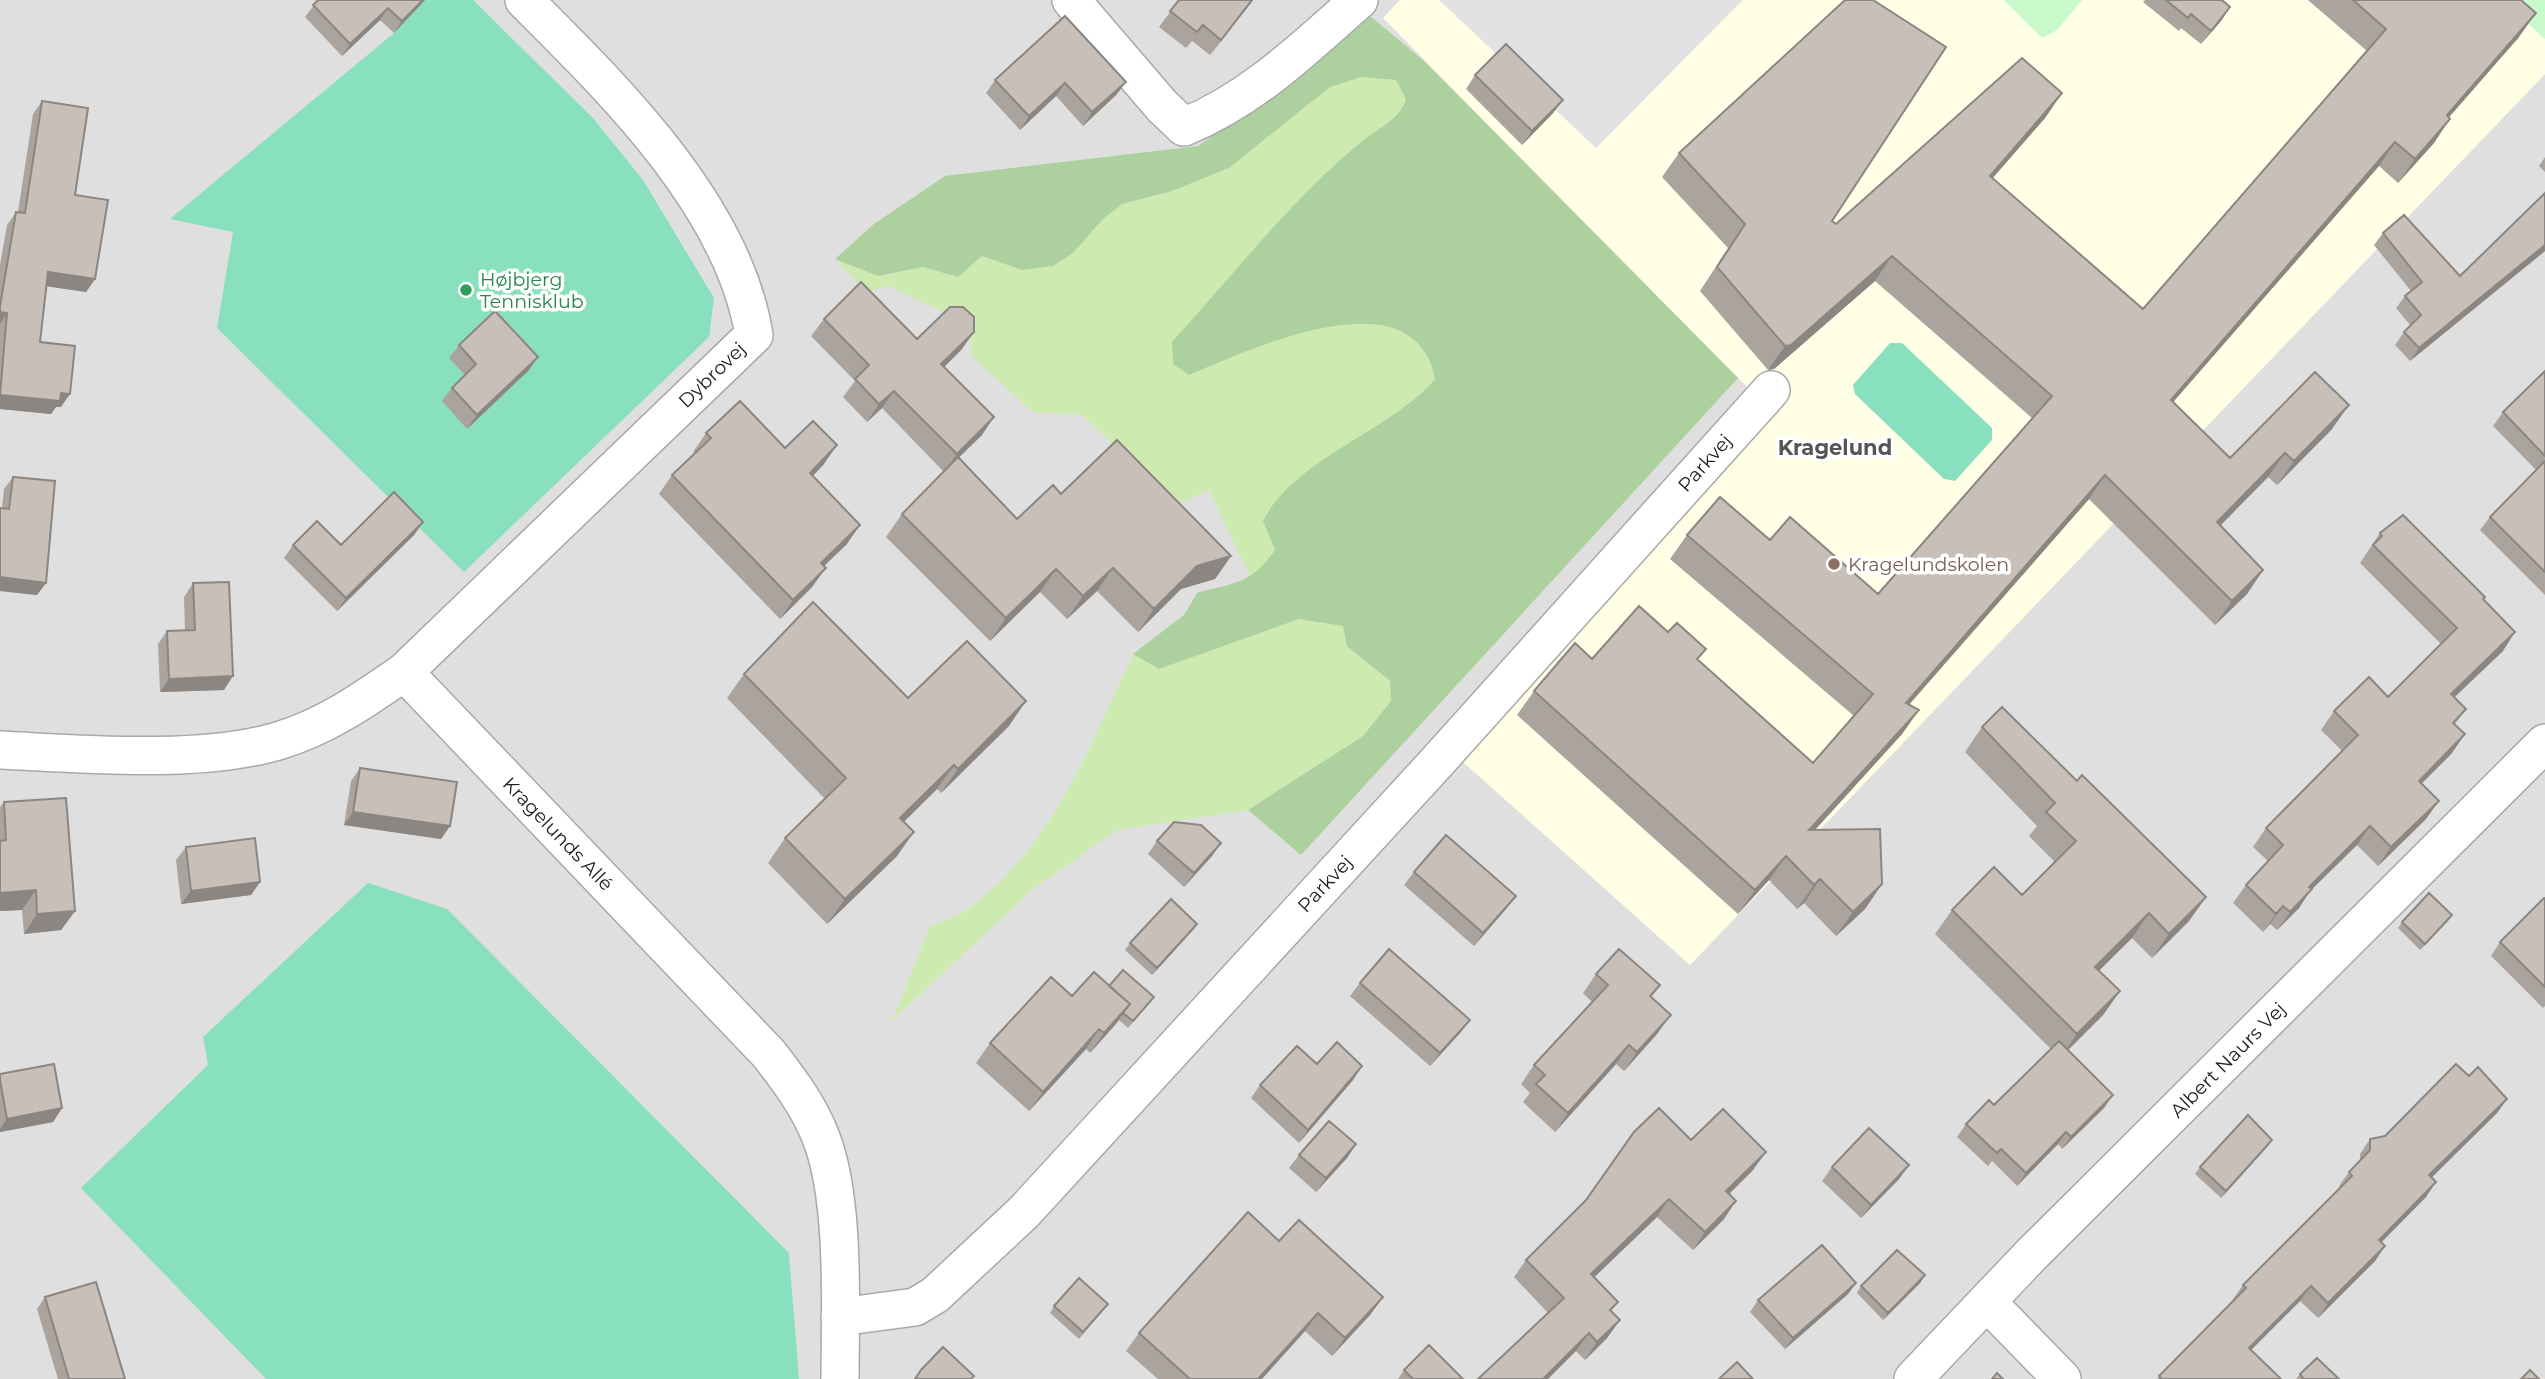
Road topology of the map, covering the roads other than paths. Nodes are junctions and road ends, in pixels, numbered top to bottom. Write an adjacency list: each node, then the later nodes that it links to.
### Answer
1 (524, 0): 5 (street, Dybrovej)
2 (1071, 0): 3 (street)
3 (1359, 0)
4 (1771, 390): 9 (street, Parkvej)
5 (404, 672): 7 (street); 9 (street, Kragelunds Allé)
6 (2545, 743): 8 (street, Albert Naurs Vej)
7 (0, 750)
8 (1987, 1302): 11 (street, Albert Naurs Vej); 12 (street)
9 (840, 1317): 10 (street, Kragelunds Allé)
10 (841, 1379)
11 (1913, 1379)
12 (2062, 1379)

